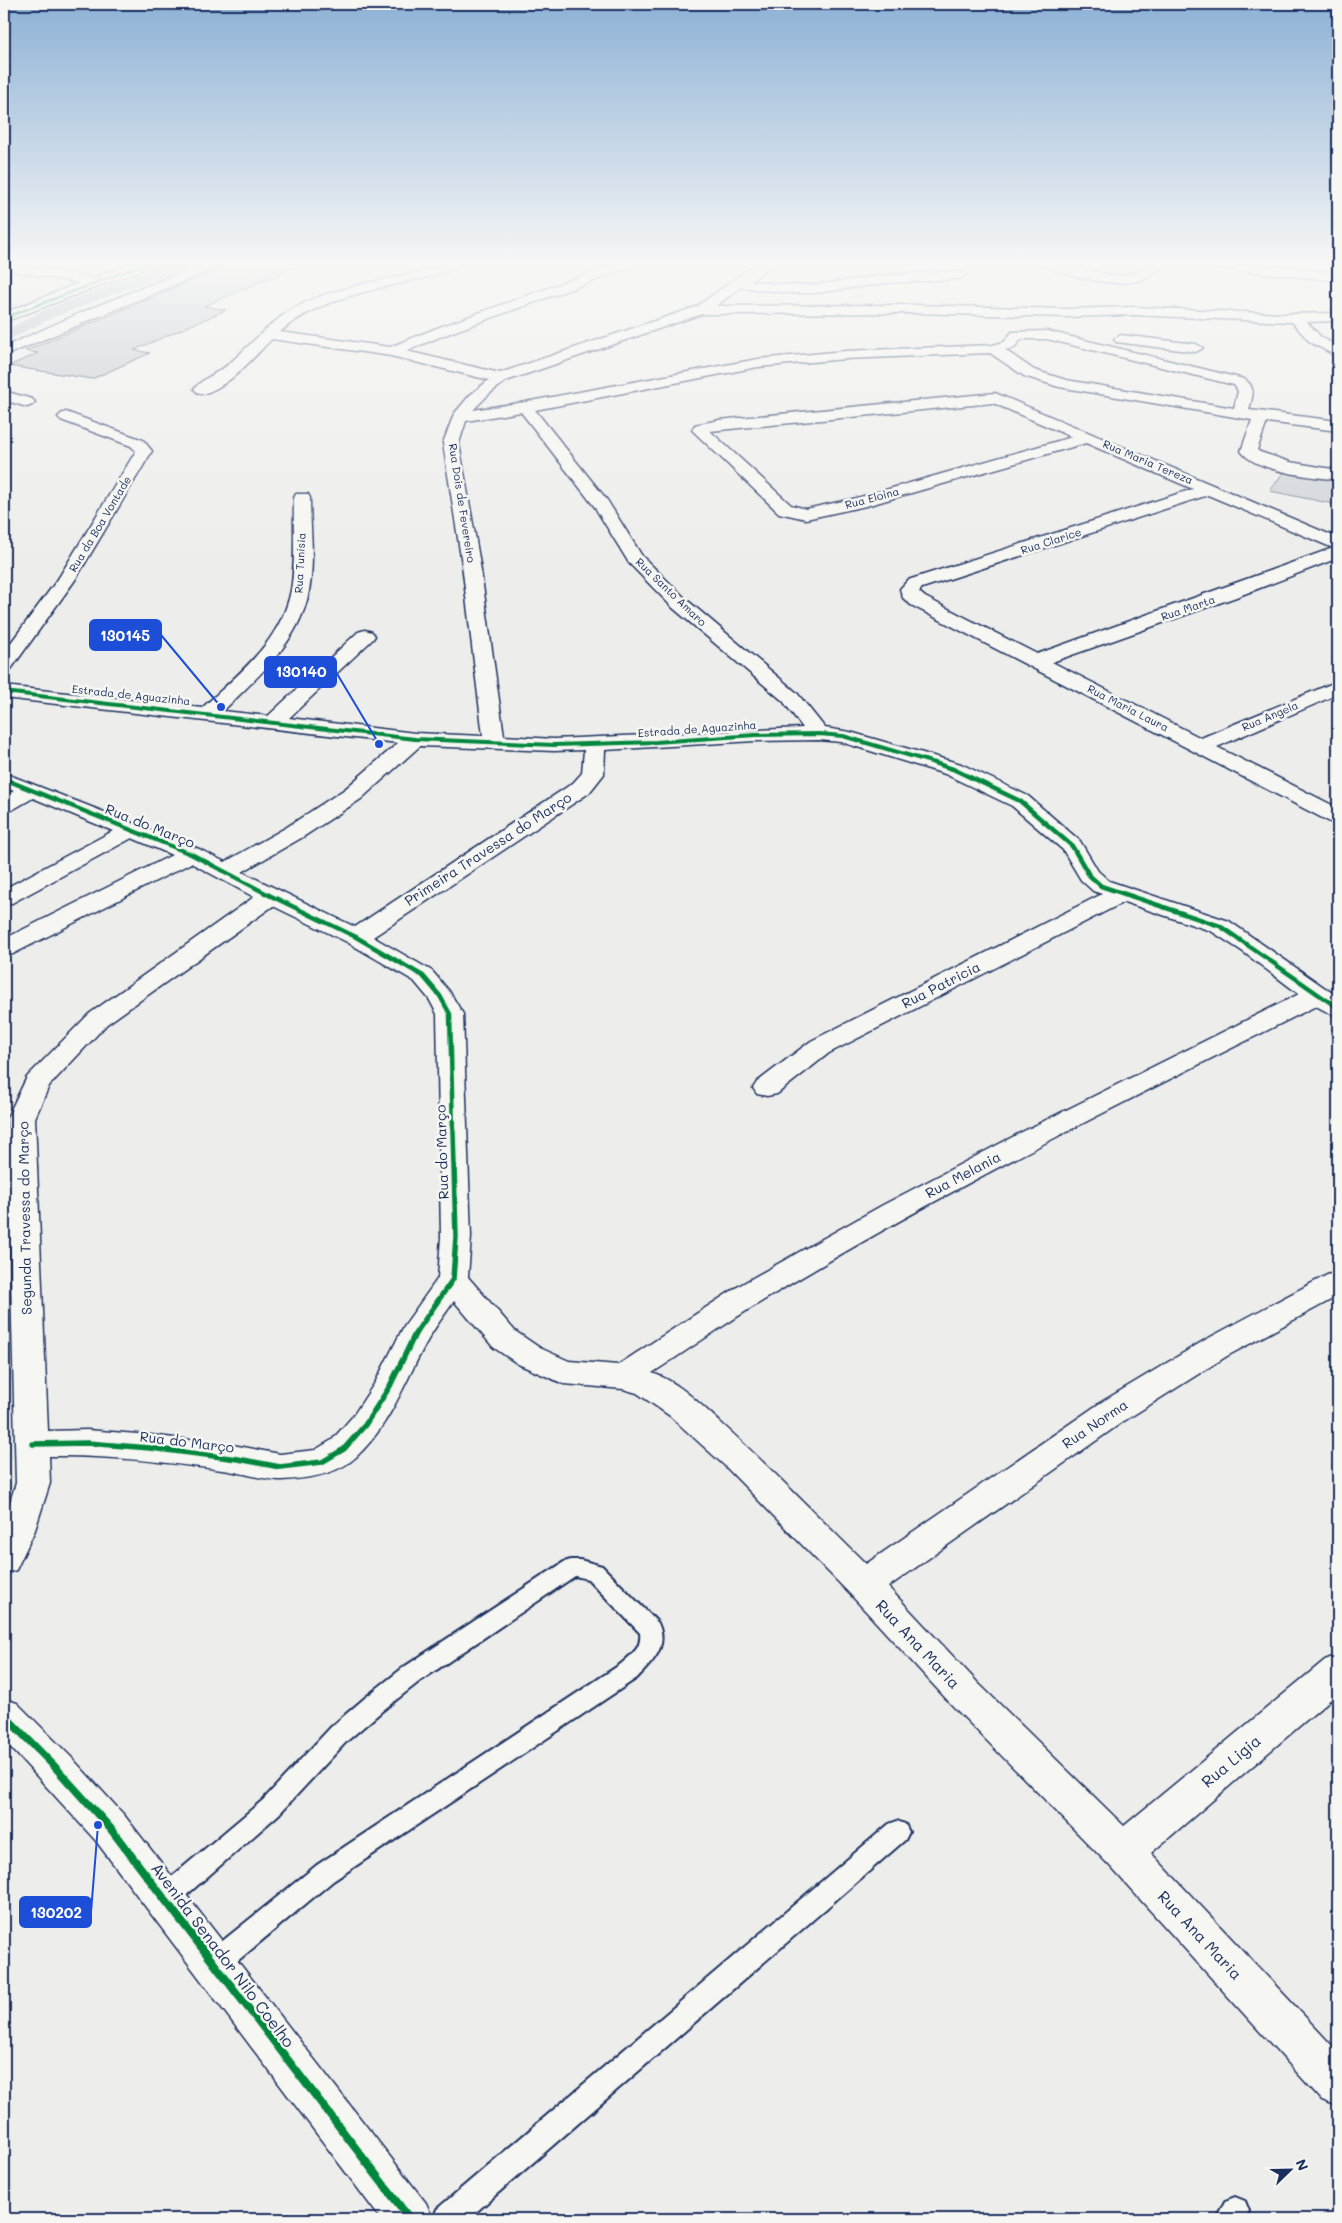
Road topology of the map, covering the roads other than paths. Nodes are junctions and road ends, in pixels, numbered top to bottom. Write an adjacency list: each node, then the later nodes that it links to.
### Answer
1 (237, 364): 9 (street)
2 (441, 364): 8 (street)
3 (544, 364): 8 (street, Rua Dois de Fevereiro)
4 (754, 364): 13 (street)
5 (1015, 364): 7 (street)
6 (1165, 364): 14 (street)
7 (1029, 373): 10 (street); 14 (street)
8 (501, 378): 17 (street, Rua Dois de Fevereiro)
9 (202, 389)
10 (1006, 389): 19 (street, Rua Maria Tereza); 19 (street, Rua Eloina)
11 (4, 395): 12 (street)
12 (27, 402)
13 (525, 407): 17 (street); 33 (street, Rua Santo Amaro)
14 (1240, 414): 15 (street)
15 (1261, 416): 18 (street); 20 (street)
16 (66, 417): 28 (street, Rua da Boa Vontade)
17 (459, 417): 35 (street, Rua Dois de Fevereiro)
18 (1338, 426)
19 (1089, 437): 21 (street, Rua Maria Tereza)
20 (1338, 475)
21 (1209, 489): 23 (street, Rua Maria Tereza); 25 (street, Rua Clarice)
22 (302, 498): 31 (street, Rua Tunísia)
23 (1338, 544)
24 (1338, 552): 27 (street, Rua Marta)
25 (918, 601): 27 (street, Rua Maria Laura)
26 (365, 636): 32 (street)
27 (1036, 661): 37 (street, Rua Maria Laura)
28 (4, 665)
29 (1338, 687): 37 (street, Rua Angela)
30 (4, 692): 31 (street, Estrada de Aguazinha)
31 (208, 714): 32 (street, Estrada de Aguazinha)
32 (272, 723): 34 (street, Estrada de Aguazinha)
33 (819, 734): 36 (street, Estrada de Aguazinha); 45 (street, Estrada de Aguazinha)
34 (415, 739): 35 (street, Estrada de Aguazinha); 44 (street)
35 (494, 743): 36 (street, Estrada de Aguazinha)
36 (595, 745): 48 (street, Primeira Travessa do Março)
37 (1202, 746): 41 (street, Rua Maria Laura)
38 (4, 779): 39 (street, Rua do Março)
39 (30, 791): 40 (street); 42 (street, Rua do Março)
40 (4, 805)
41 (1338, 817)
42 (131, 830): 43 (street, Rua do Março); 47 (street)
43 (191, 854): 44 (street, Rua do Março); 49 (street)
44 (225, 872): 46 (street, Rua do Março)
45 (1121, 894): 50 (street, Estrada de Aguazinha); 51 (street, Rua Patricia)
46 (271, 896): 48 (street, Rua do Março); 55 (street, Segunda Travessa do Março)
47 (4, 898)
48 (356, 937): 52 (street, Rua do Março)
49 (4, 949)
50 (1327, 1002): 54 (street, Rua Melania)
51 (767, 1088)
52 (453, 1279): 54 (street, Rua Ana Maria); 55 (street, Rua do Março)
53 (1338, 1282): 57 (street, Rua Norma)
54 (623, 1377): 57 (street, Rua Ana Maria)
55 (32, 1444): 56 (street, Segunda Travessa do Março)
56 (4, 1560)
57 (864, 1585): 61 (street, Rua Ana Maria)
58 (1338, 1671): 61 (street, Rua Ligia)
59 (4, 1715): 62 (street, Avenida Senador Nilo Coelho)
60 (897, 1832): 66 (lane)
61 (1124, 1852): 64 (street, Rua Ana Maria)
62 (164, 1898): 63 (street, Avenida Senador Nilo Coelho); 63 (lane)
63 (214, 1964): 65 (street, Avenida Senador Nilo Coelho)
64 (1338, 2084)
65 (410, 2219)
66 (447, 2219)

